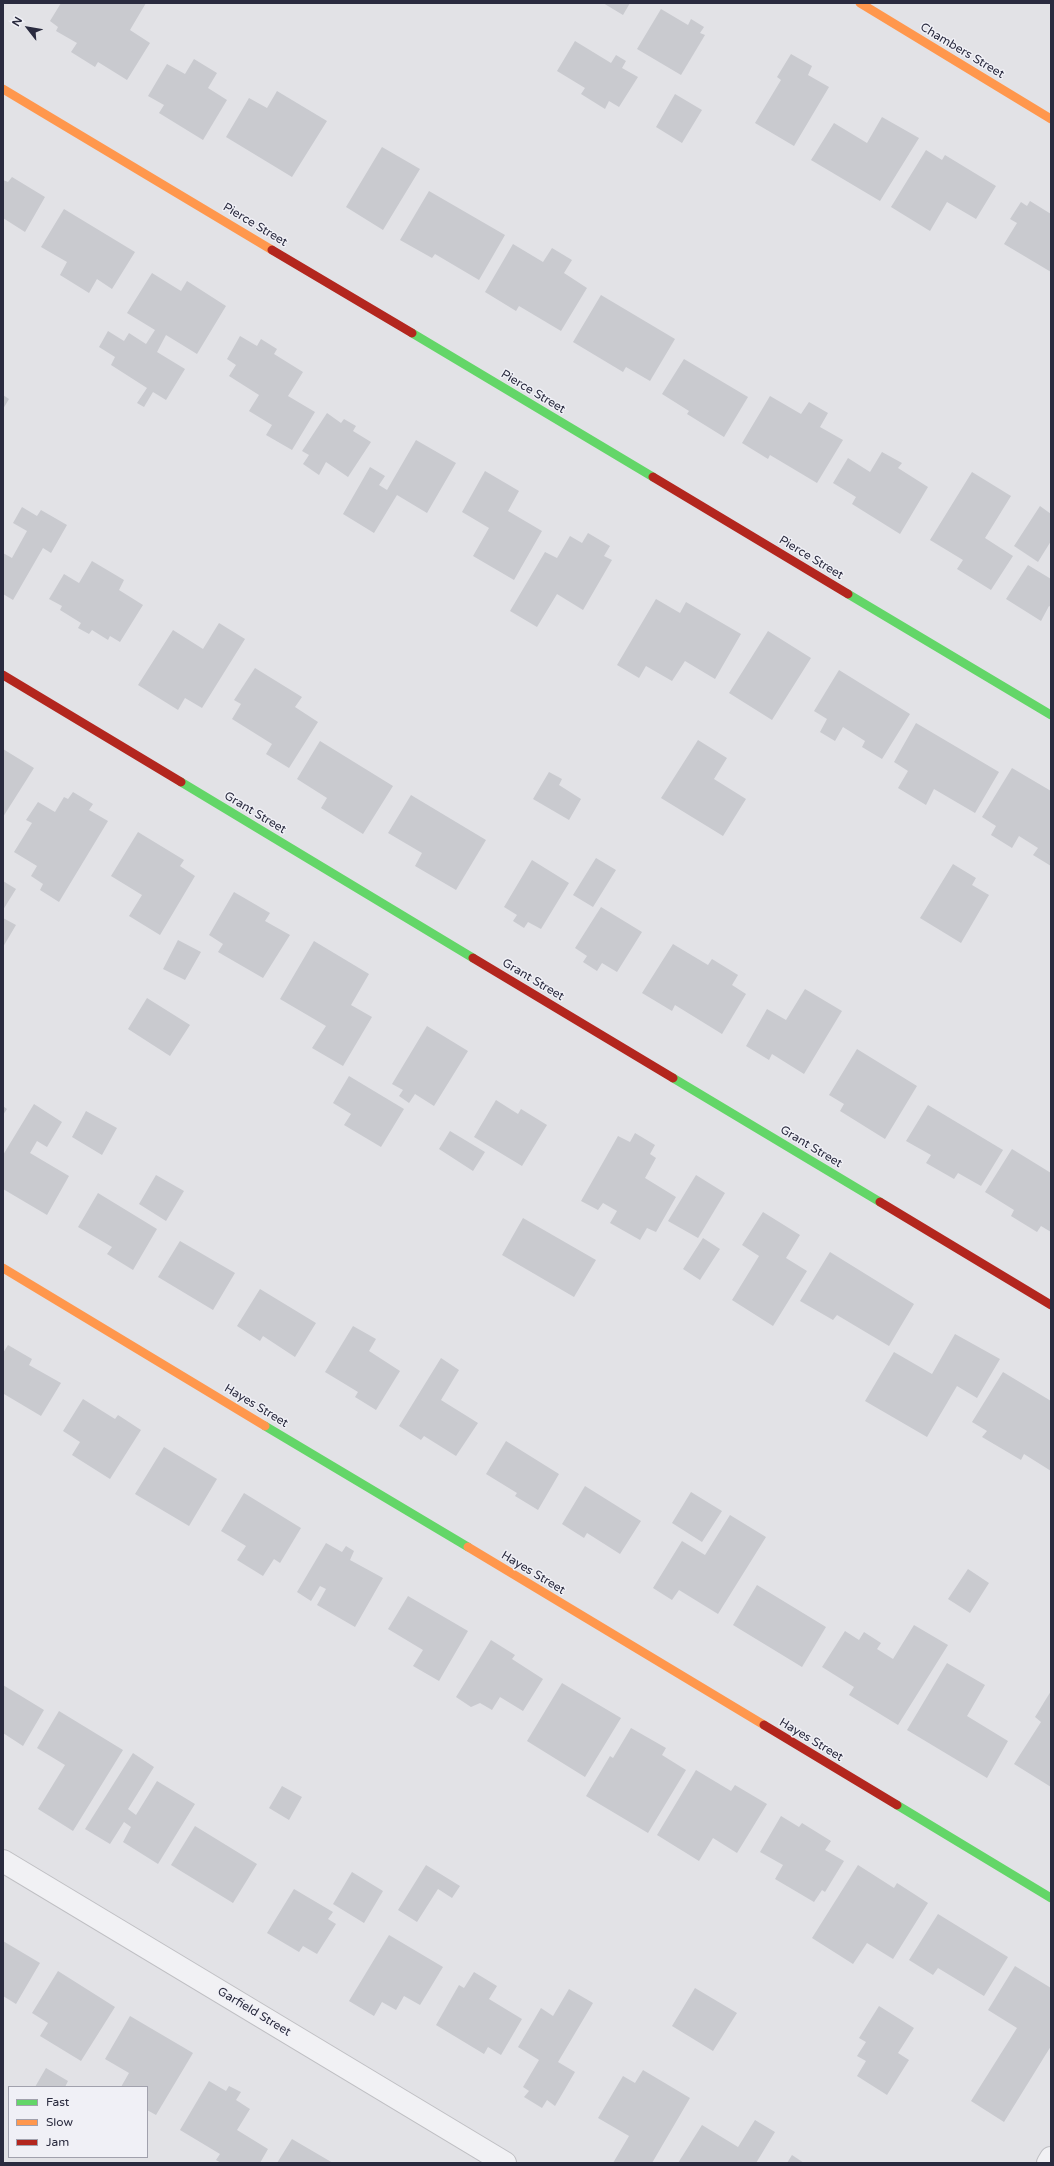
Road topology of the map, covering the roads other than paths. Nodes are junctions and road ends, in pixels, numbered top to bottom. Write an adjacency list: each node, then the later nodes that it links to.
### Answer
1 (860, 3): 3 (street, Chambers Street)
2 (3, 89): 5 (street, Pierce Street)
3 (1051, 119)
4 (3, 675): 7 (street, Grant Street)
5 (1051, 715)
6 (3, 1268): 9 (street, Hayes Street)
7 (1051, 1305)
8 (3, 1861): 11 (street, Garfield Street)
9 (1051, 1898)
10 (1051, 2158): 12 (street)
11 (505, 2163)
12 (1048, 2163)

